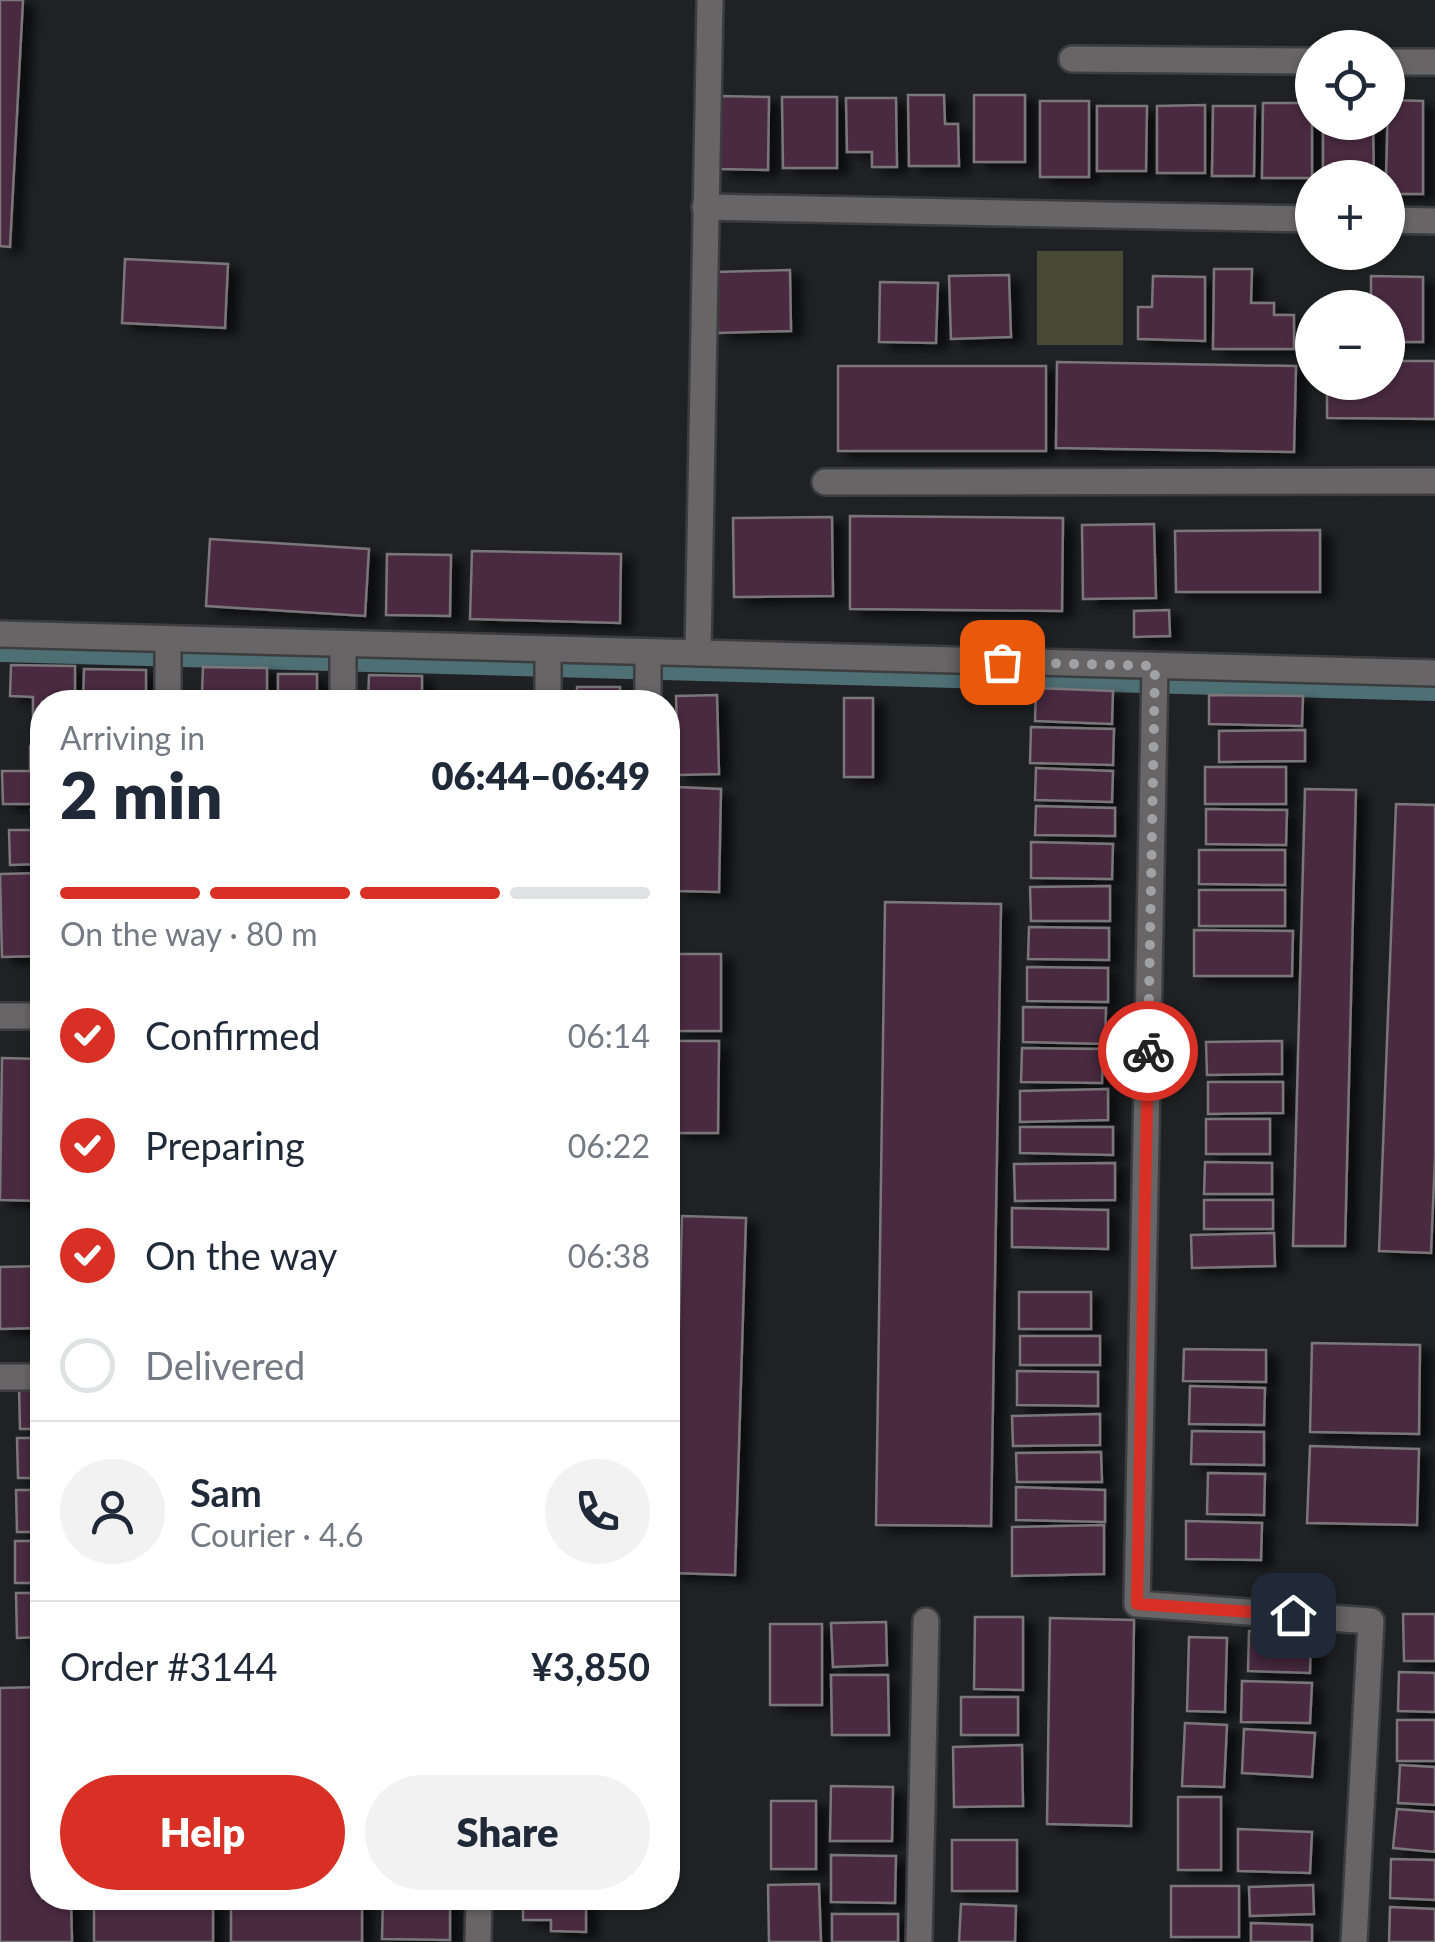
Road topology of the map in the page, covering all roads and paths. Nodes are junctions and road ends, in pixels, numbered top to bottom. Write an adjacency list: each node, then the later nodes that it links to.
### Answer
1 (710, 0): 6 (street)
2 (1072, 59): 3 (street)
3 (1295, 61)
4 (1405, 62): 5 (street)
5 (1435, 62)
6 (706, 207): 7 (street); 17 (street)
7 (1295, 219)
8 (1405, 220): 9 (street)
9 (1435, 221)
10 (825, 482): 11 (street)
11 (1435, 482)
12 (0, 634): 13 (street)
13 (168, 639): 14 (street); 20 (street)
14 (344, 644): 15 (street); 21 (street)
15 (548, 650): 16 (street); 22 (street)
16 (648, 652): 17 (street); 23 (street)
17 (698, 654): 18 (street)
18 (1155, 666): 19 (street); 32 (street)
19 (1435, 674)
20 (168, 690)
21 (343, 690)
22 (548, 690)
23 (648, 690)
24 (0, 1016): 25 (street)
25 (30, 1016)
26 (0, 1377): 27 (street)
27 (30, 1377)
28 (926, 1620): 31 (street)
29 (479, 1910): 30 (street)
30 (478, 1942)
31 (919, 1942)
32 (1354, 1942)

